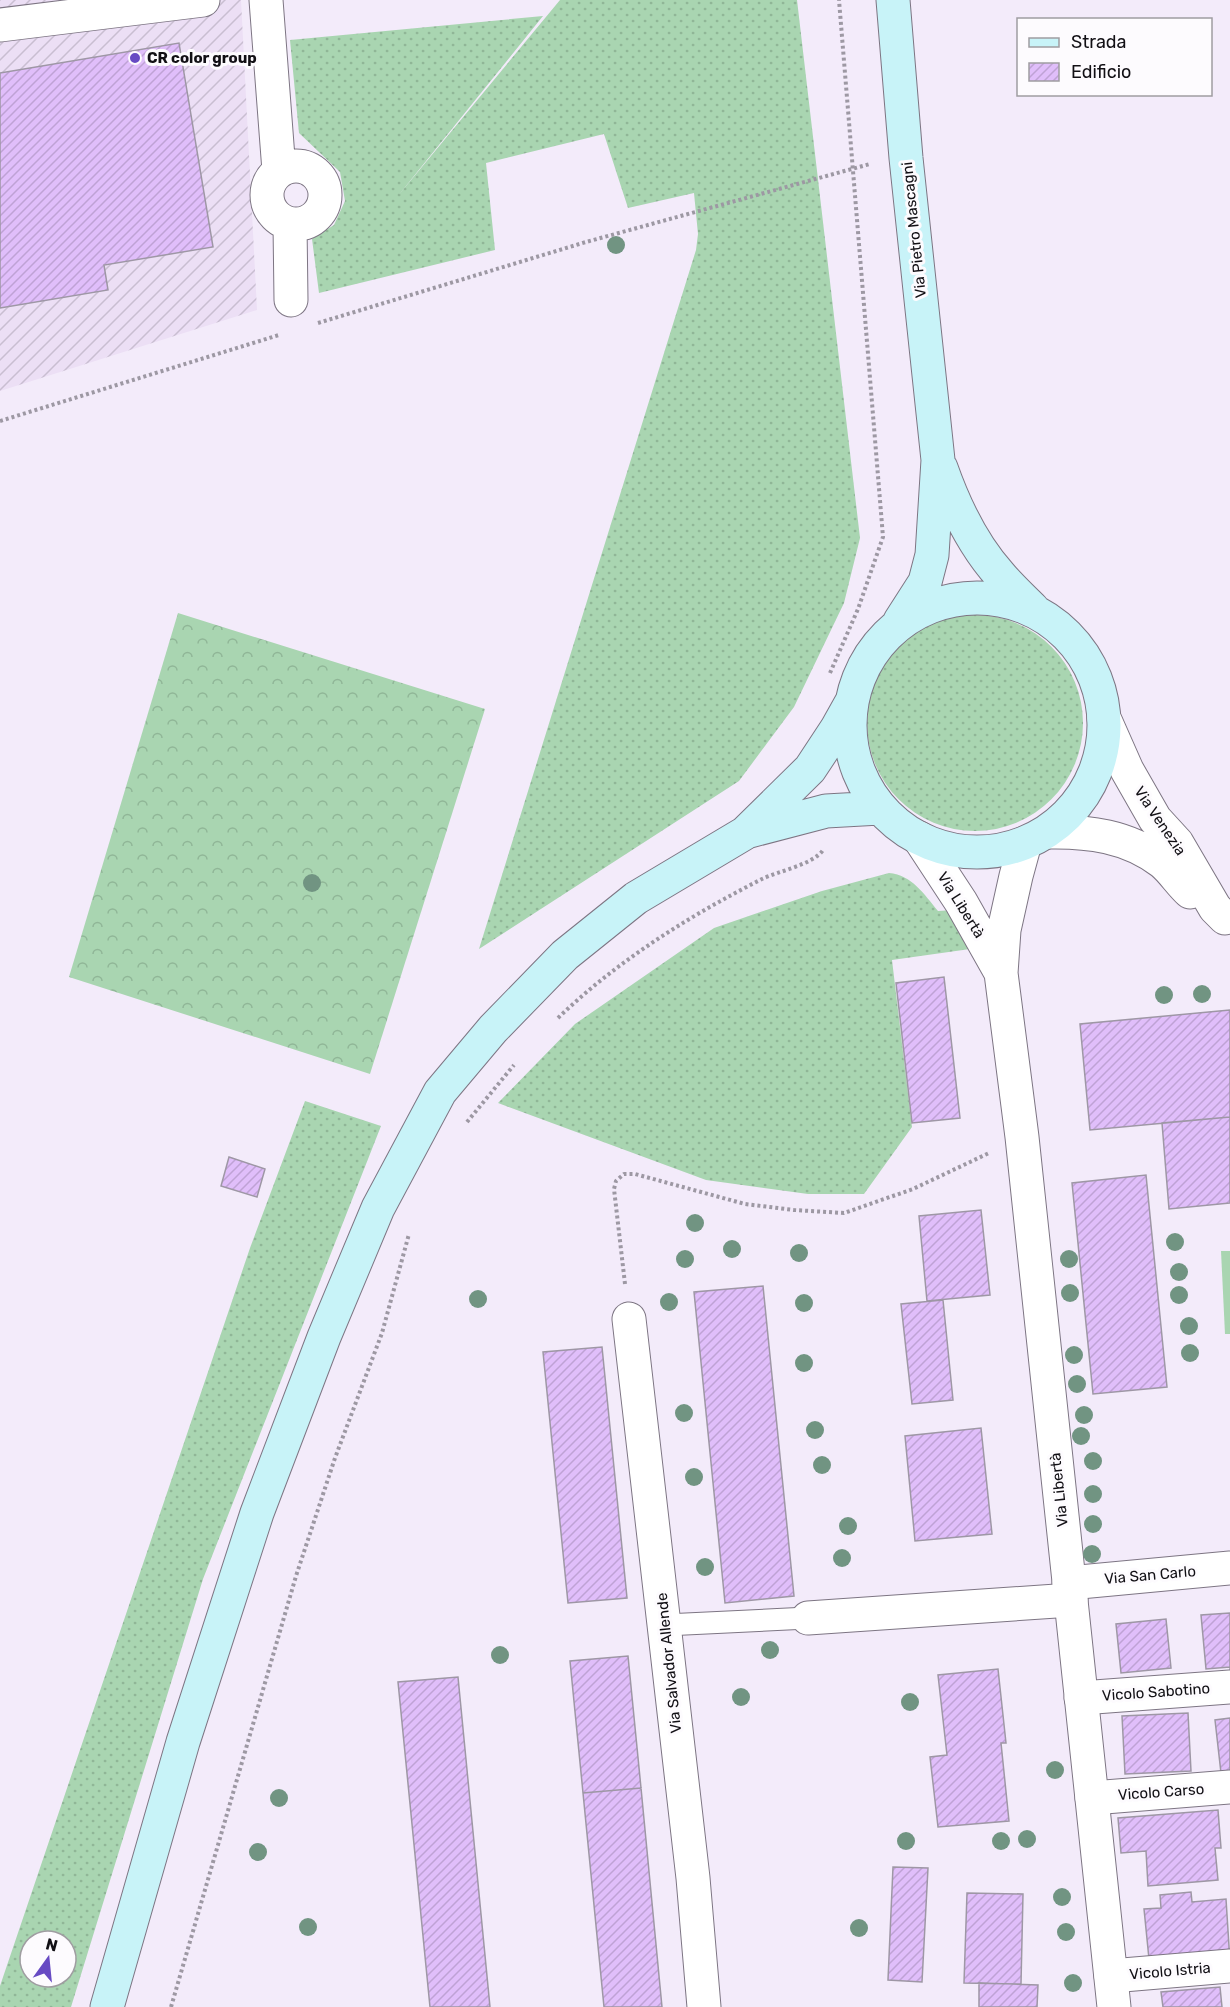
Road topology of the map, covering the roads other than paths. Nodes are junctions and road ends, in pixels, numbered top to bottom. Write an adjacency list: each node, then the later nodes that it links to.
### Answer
1 (203, 0): 4 (street)
2 (266, 0): 5 (street)
3 (892, 0): 8 (main road, Via Pietro Mascagni)
4 (0, 25)
5 (279, 171): 6 (street); 6 (street)
6 (290, 224): 7 (street)
7 (291, 300)
8 (938, 460): 9 (main road, Via Pietro Mascagni); 10 (main road, Via Pietro Mascagni)
9 (1036, 612): 10 (main road); 12 (main road)
10 (900, 623): 11 (main road)
11 (851, 703): 13 (main road); 14 (main road)
12 (1104, 718): 15 (main road); 17 (street, Via Venezia)
13 (880, 808): 14 (main road); 16 (main road)
14 (745, 833): 30 (main road)
15 (1036, 837): 16 (main road); 17 (street, Via Venezia); 18 (street, Via Libertà)
16 (919, 838): 18 (street, Via Libertà)
17 (1228, 920)
18 (1001, 973): 21 (street, Via Libertà)
19 (629, 1319): 23 (street, Via Salvador Allende)
20 (1230, 1568): 21 (street, Via San Carlo)
21 (1070, 1591): 22 (street, Via San Carlo); 25 (street, Via Libertà)
22 (808, 1618): 23 (lane)
23 (665, 1625): 31 (street, Via Salvador Allende)
24 (1230, 1687): 25 (street, Vicolo Sabotino)
25 (1081, 1698): 27 (street, Via Libertà)
26 (1230, 1787): 27 (street, Vicolo Carso)
27 (1092, 1797): 29 (street, Via Libertà)
28 (1230, 1966): 29 (street, Vicolo Istria)
29 (1112, 1991)
30 (107, 2007)
31 (704, 2007)

